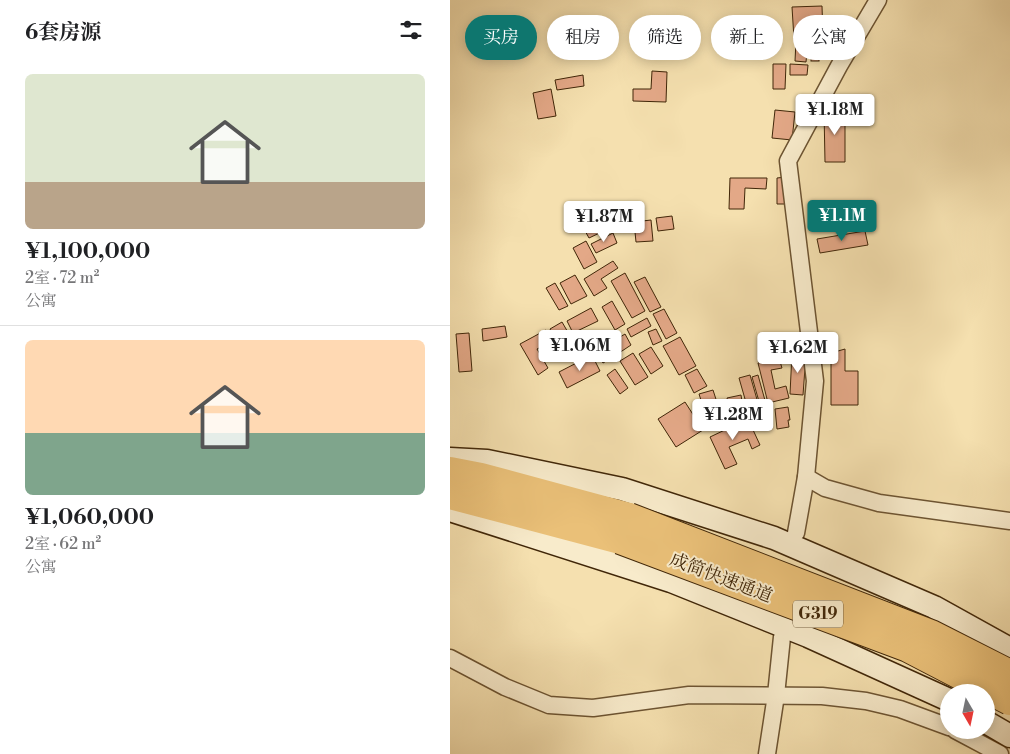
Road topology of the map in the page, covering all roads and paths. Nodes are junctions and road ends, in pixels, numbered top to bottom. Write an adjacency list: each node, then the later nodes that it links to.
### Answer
1 (878, 0): 4 (street)
2 (450, 458): 11 (street)
3 (450, 471): 8 (highway, 成简快速通道 / G319)
4 (806, 477): 7 (street); 9 (street)
5 (450, 495): 8 (highway, 成简快速通道 / G319)
6 (450, 510): 15 (street)
7 (1010, 521)
8 (624, 529): 13 (highway, 成简快速通道 / G319, bridge); 16 (highway, 成简快速通道 / G319, bridge)
9 (796, 533)
10 (782, 637): 14 (street)
11 (1010, 649)
12 (450, 658): 14 (street)
13 (1010, 674)
14 (776, 695): 17 (street); 21 (street)
15 (940, 696)
16 (1010, 700)
17 (940, 723)
18 (995, 727): 19 (street)
19 (1010, 736)
20 (972, 739): 22 (street)
21 (767, 754)
22 (1000, 754)

